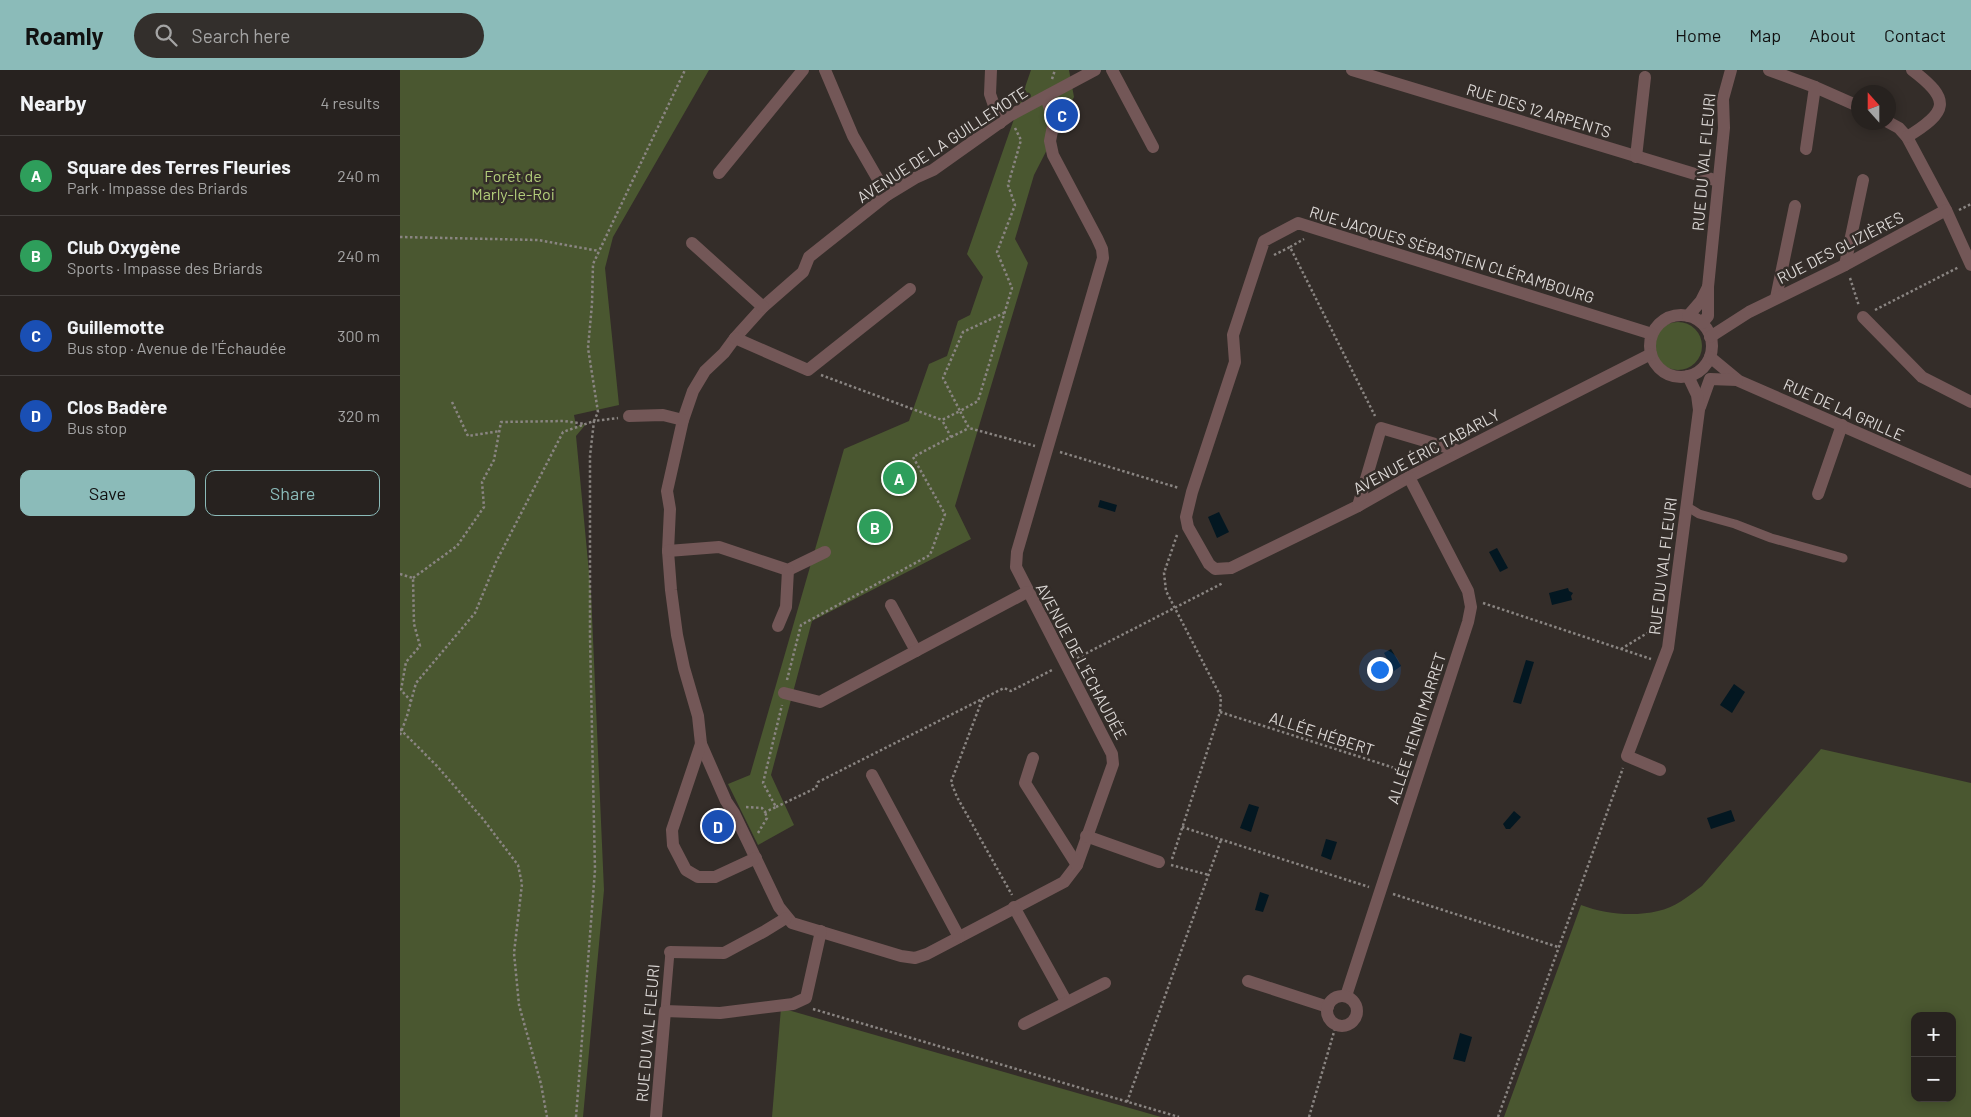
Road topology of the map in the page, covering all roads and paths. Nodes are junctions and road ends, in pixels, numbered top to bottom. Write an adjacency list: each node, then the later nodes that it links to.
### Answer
1 (685, 70): 30 (path)
2 (803, 70): 21 (street)
3 (825, 70): 24 (street)
4 (992, 70): 15 (street)
5 (1095, 70): 13 (street, AVENUE DE LA GUILLEMOTE)
6 (1112, 70): 18 (street)
7 (1352, 70): 20 (street, RUE DES 12 ARPENTS)
8 (1730, 70): 23 (street, RUE DU VAL FLEURI)
9 (1769, 70): 12 (street)
10 (1912, 70): 17 (street)
11 (1645, 77): 20 (street)
12 (1815, 87): 14 (street); 19 (street)
13 (1046, 96): 15 (street, AVENUE DE LA GUILLEMOTE); 65 (street, AVENUE DE L'ÉCHAUDÉE)
14 (1851, 103)
15 (1005, 120): 24 (street, AVENUE DE LA GUILLEMOTE); 39 (path)
16 (1896, 126): 17 (street)
17 (1908, 137): 26 (street)
18 (1153, 147)
19 (1806, 149)
20 (1636, 157): 23 (street, RUE DES 12 ARPENTS)
21 (719, 173)
22 (1863, 180): 31 (street)
23 (1718, 181): 34 (street, RUE DU VAL FLEURI)
24 (887, 195): 37 (street, AVENUE DE LA GUILLEMOTE)
25 (1795, 206): 36 (street)
26 (1946, 210): 31 (street, RUE DES GLIZIÈRES); 32 (street)
27 (400, 237): 30 (path)
28 (1264, 241): 43 (street, RUE JACQUES SÉBASTIEN CLÉRAMBOURG); 62 (path); 69 (street)
29 (692, 244): 37 (street)
30 (599, 250): 58 (path)
31 (1845, 265): 36 (street, RUE DES GLIZIÈRES); 41 (path)
32 (1971, 265)
33 (1949, 272): 41 (path)
34 (1708, 287): 40 (street, RUE DU VAL FLEURI); 42 (street, RUE DU VAL FLEURI)
35 (910, 289): 48 (street)
36 (1776, 298): 38 (street, RUE DES GLIZIÈRES)
37 (763, 307): 45 (street, AVENUE DE LA GUILLEMOTE)
38 (1749, 312): 42 (street, RUE DES GLIZIÈRES); 44 (street, RUE DES GLIZIÈRES)
39 (1004, 313): 54 (path); 54 (path)
40 (1688, 316): 42 (street); 43 (street)
41 (1863, 317): 52 (street)
42 (1702, 323): 44 (street)
43 (1652, 334): 46 (street)
44 (1710, 337): 47 (street)
45 (735, 338): 48 (street); 56 (street, AVENUE DE LA GUILLEMOTE)
46 (1651, 354): 49 (street); 66 (street, AVENUE ÉRIC TABARLY)
47 (1710, 357): 49 (street); 50 (street, RUE DE LA GRILLE)
48 (808, 370): 57 (path)
49 (1699, 375): 50 (street); 53 (street); 53 (street, RUE DU VAL FLEURI)
50 (1739, 381): 60 (street, RUE DE LA GRILLE)
51 (452, 402): 63 (path)
52 (1971, 402)
53 (1699, 410): 72 (street, RUE DU VAL FLEURI)
54 (960, 411): 57 (path); 61 (path)
55 (629, 416): 56 (street); 58 (path)
56 (683, 420): 74 (street, AVENUE DE LA GUILLEMOTE)
57 (942, 420): 64 (path)
58 (594, 421): 59 (path); 129 (path)
59 (586, 424): 63 (path); 93 (path)
60 (1842, 426): 68 (street, RUE DE LA GRILLE); 70 (street)
61 (968, 428): 64 (path); 65 (path)
62 (1381, 428): 66 (street); 71 (street)
63 (500, 431): 80 (path)
64 (951, 437): 91 (path)
65 (1047, 449): 69 (path); 81 (street, AVENUE DE L'ÉCHAUDÉE)
66 (1459, 452): 67 (street, AVENUE ÉRIC TABARLY)
67 (1409, 477): 71 (street, AVENUE ÉRIC TABARLY); 82 (street)
68 (1971, 481)
69 (1192, 492): 73 (street)
70 (1818, 494)
71 (1358, 506): 77 (street, AVENUE ÉRIC TABARLY)
72 (1686, 506): 76 (lane); 85 (street, RUE DU VAL FLEURI)
73 (1186, 517): 77 (street); 84 (path)
74 (668, 551): 78 (street); 97 (street, AVENUE DE LA GUILLEMOTE)
75 (825, 552): 78 (street)
76 (1842, 558)
77 (1218, 569): 84 (path)
78 (788, 570): 86 (street)
79 (400, 574): 80 (path)
80 (413, 578): 93 (path)
81 (1027, 592): 88 (street); 90 (street, AVENUE DE L'ÉCHAUDÉE)
82 (1470, 598): 87 (path); 102 (street, ALLÉE HENRI MARRET)
83 (892, 605): 88 (street)
84 (1174, 608): 90 (path); 94 (path)
85 (1672, 619): 87 (path); 89 (street, RUE DU VAL FLEURI)
86 (778, 626)
87 (1621, 649): 89 (path)
88 (916, 651): 91 (street)
89 (1662, 662): 98 (street, RUE DU VAL FLEURI)
90 (1064, 664): 92 (path); 106 (street, AVENUE DE L'ÉCHAUDÉE)
91 (784, 693): 103 (path)
92 (982, 700): 103 (path); 113 (path)
93 (411, 701): 95 (path)
94 (1220, 712): 102 (path, ALLÉE HÉBERT); 110 (path)
95 (401, 730): 96 (path); 128 (path)
96 (400, 735)
97 (701, 744): 105 (street, AVENUE DE LA GUILLEMOTE); 109 (street)
98 (1627, 756): 100 (street); 133 (path)
99 (1033, 758): 111 (street)
100 (1660, 770)
101 (872, 775): 116 (street)
102 (1418, 775): 120 (street, ALLÉE HENRI MARRET)
103 (776, 807): 104 (path)
104 (765, 812): 105 (path); 107 (path)
105 (737, 819): 107 (street)
106 (1086, 836): 110 (street); 111 (street, AVENUE DE L'ÉCHAUDÉE)
107 (747, 839): 109 (street)
108 (1222, 840): 112 (path)
109 (756, 858): 114 (street)
110 (1165, 863): 112 (path)
111 (1077, 865): 113 (street, AVENUE DE L'ÉCHAUDÉE)
112 (1208, 875): 127 (path)
113 (1016, 906): 116 (street, AVENUE DE L'ÉCHAUDÉE); 121 (street)
114 (786, 918): 115 (street, AVENUE DE L'ÉCHAUDÉE); 117 (street)
115 (821, 931): 116 (street, AVENUE DE L'ÉCHAUDÉE); 122 (street)
116 (959, 937)
117 (670, 952): 124 (lane, RUE DU VAL FLEURI)
118 (1248, 981): 123 (street)
119 (1105, 983): 121 (street)
120 (1346, 996): 123 (street); 126 (street)
121 (1066, 1002): 125 (street)
122 (793, 1004): 124 (street); 127 (path)
123 (1328, 1007): 126 (street)
124 (665, 1011): 130 (street, RUE DU VAL FLEURI)
125 (1024, 1024)
126 (1336, 1025): 132 (path)
127 (1127, 1102): 131 (path)
128 (547, 1117)
129 (576, 1117)
130 (656, 1117)
131 (1179, 1117)
132 (1309, 1117)
133 (1498, 1117)

